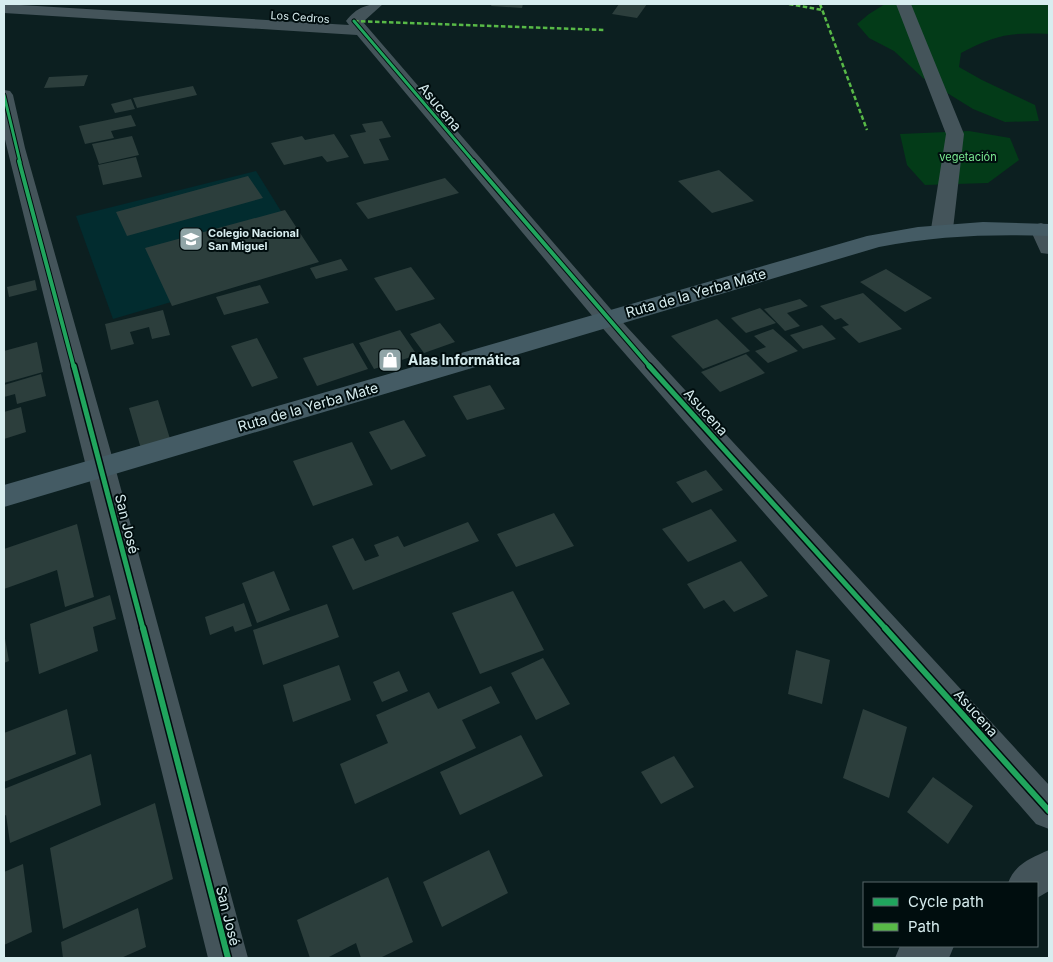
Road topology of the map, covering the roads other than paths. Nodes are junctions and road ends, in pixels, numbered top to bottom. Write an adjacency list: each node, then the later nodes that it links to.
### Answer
1 (96, 4): 5 (street, Los Cedros)
2 (376, 4): 5 (street)
3 (903, 4): 8 (street)
4 (4, 8): 5 (street)
5 (357, 25): 10 (street, Asucena)
6 (4, 95): 7 (street, San José)
7 (10, 150): 11 (street, San José)
8 (942, 229): 9 (main road, Ruta de la Yerba Mate); 10 (main road, Ruta de la Yerba Mate)
9 (1046, 236)
10 (607, 319): 11 (main road, Ruta de la Yerba Mate); 13 (street, Asucena)
11 (101, 467): 12 (main road, Ruta de la Yerba Mate); 17 (street, San José)
12 (4, 496)
13 (1049, 811)
14 (1049, 868): 15 (street)
15 (1028, 882)
16 (932, 947): 18 (street)
17 (228, 958)
18 (915, 958)

